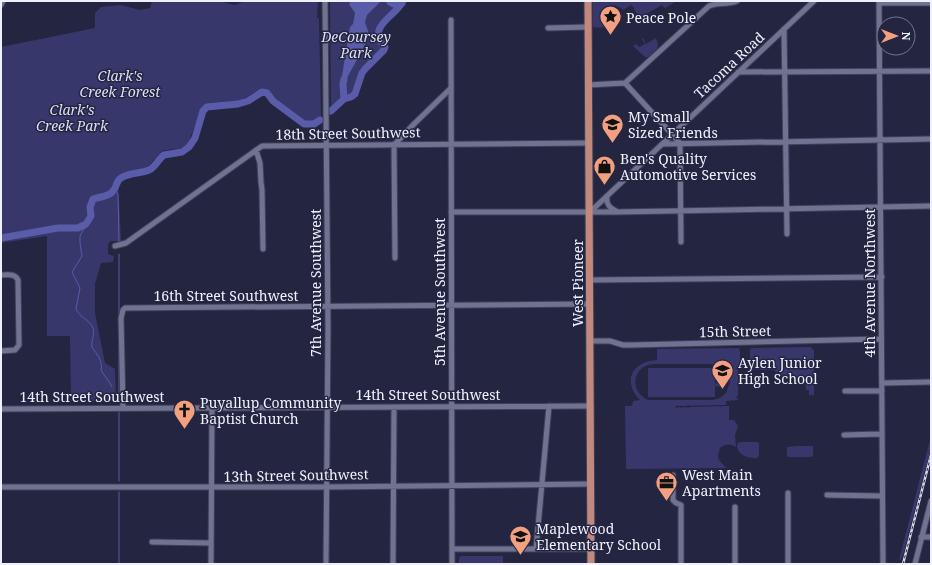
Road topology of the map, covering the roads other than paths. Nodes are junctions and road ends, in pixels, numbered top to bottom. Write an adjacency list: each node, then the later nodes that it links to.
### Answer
1 (3, 1): 8 (street)
2 (325, 1): 29 (street, 7th Avenue Southwest)
3 (588, 1): 10 (main road, West Pioneer)
4 (737, 1): 17 (street)
5 (814, 1): 12 (street, Tacoma Road)
6 (879, 2): 7 (street); 16 (street, 4th Avenue Northwest)
7 (931, 2)
8 (1, 5)
9 (451, 20): 19 (street, 5th Avenue Southwest)
10 (588, 27): 11 (street); 18 (main road, West Pioneer)
11 (548, 28)
12 (784, 29): 14 (street, Tacoma Road); 15 (street)
13 (931, 71): 16 (street)
14 (738, 72): 15 (street); 20 (street, Tacoma Road)
15 (785, 72): 16 (street); 23 (street)
16 (880, 72): 22 (street, 4th Avenue Northwest)
17 (625, 83): 18 (street); 20 (street)
18 (588, 85): 24 (main road, West Pioneer)
19 (451, 88): 26 (street, 5th Avenue Southwest); 28 (street)
20 (672, 134): 25 (street); 27 (street, Tacoma Road)
21 (931, 139): 22 (street)
22 (880, 140): 23 (street); 33 (street, 4th Avenue Northwest)
23 (786, 141): 25 (street); 34 (street)
24 (588, 143): 26 (street, 18th Street Southwest); 37 (main road, West Pioneer)
25 (680, 143): 27 (street); 35 (street)
26 (451, 144): 28 (street, 18th Street Southwest); 36 (street, 5th Avenue Southwest)
27 (663, 144): 31 (street, Tacoma Road)
28 (394, 145): 29 (street, 18th Street Southwest); 43 (street)
29 (326, 146): 30 (street, 18th Street Southwest); 49 (street, 7th Avenue Southwest)
30 (256, 150): 41 (street, 18th Street Southwest); 42 (street)
31 (607, 196): 37 (street, Tacoma Road); 38 (street)
32 (931, 206): 33 (street)
33 (881, 208): 34 (street); 45 (street, 4th Avenue Northwest)
34 (787, 209): 35 (street); 39 (street)
35 (680, 210): 38 (street); 40 (street)
36 (451, 212): 37 (street); 48 (street, 5th Avenue Southwest)
37 (590, 212): 38 (street); 46 (main road, West Pioneer)
38 (617, 212)
39 (787, 234)
40 (681, 242)
41 (115, 246)
42 (263, 249)
43 (395, 258)
44 (1, 275): 52 (street)
45 (882, 277): 46 (street); 50 (street, 4th Avenue Northwest)
46 (590, 280): 47 (main road, West Pioneer)
47 (590, 304): 48 (street, 16th Street Southwest); 51 (main road, West Pioneer)
48 (452, 305): 49 (street, 16th Street Southwest); 57 (street, 5th Avenue Southwest)
49 (327, 306): 60 (street, 7th Avenue Southwest); 62 (street, 16th Street Southwest)
50 (882, 339): 51 (street, 15th Street); 54 (street, 4th Avenue Northwest)
51 (590, 341): 59 (main road, West Pioneer)
52 (1, 351)
53 (931, 382): 54 (street)
54 (882, 383): 56 (street, 4th Avenue Northwest)
55 (845, 391): 56 (street)
56 (882, 391): 65 (street, 4th Avenue Northwest)
57 (452, 406): 58 (street, 14th Street Southwest); 61 (street, 14th Street Southwest); 70 (street, 5th Avenue Southwest)
58 (549, 406): 59 (street, 14th Street Southwest); 68 (street)
59 (591, 406): 69 (main road, West Pioneer)
60 (327, 407): 61 (street, 14th Street Southwest); 63 (street, 14th Street Southwest); 74 (street, 7th Avenue Southwest)
61 (394, 407): 71 (street)
62 (122, 408): 63 (street, 14th Street Southwest); 64 (street, 14th Street Southwest)
63 (212, 408): 73 (street)
64 (1, 409)
65 (882, 434): 66 (street); 77 (street, 4th Avenue Northwest)
66 (844, 435)
67 (673, 475): 92 (street)
68 (542, 484): 69 (street, 13th Street Southwest); 70 (street, 13th Street Southwest); 85 (street)
69 (590, 484): 86 (main road, West Pioneer)
70 (452, 485): 71 (street, 13th Street Southwest); 84 (street, 5th Avenue Southwest)
71 (394, 486): 74 (street, 13th Street Southwest); 89 (street)
72 (1, 487): 73 (street, 13th Street Southwest)
73 (212, 487): 74 (street, 13th Street Southwest); 83 (street)
74 (326, 487): 88 (street, 7th Avenue Southwest)
75 (788, 493): 94 (street)
76 (827, 495): 77 (street)
77 (882, 496): 95 (street, 4th Avenue Northwest)
78 (931, 500): 80 (street)
79 (735, 507): 93 (street)
80 (921, 537): 81 (street); 96 (street)
81 (931, 537)
82 (152, 542): 83 (street)
83 (211, 543): 87 (street)
84 (452, 549): 85 (street); 90 (street, 5th Avenue Southwest)
85 (536, 549): 86 (street)
86 (591, 549): 91 (main road, West Pioneer)
87 (211, 564)
88 (326, 564)
89 (393, 564)
90 (452, 564)
91 (591, 564)
92 (682, 564)
93 (735, 564)
94 (788, 564)
95 (883, 564)
96 (915, 564)

